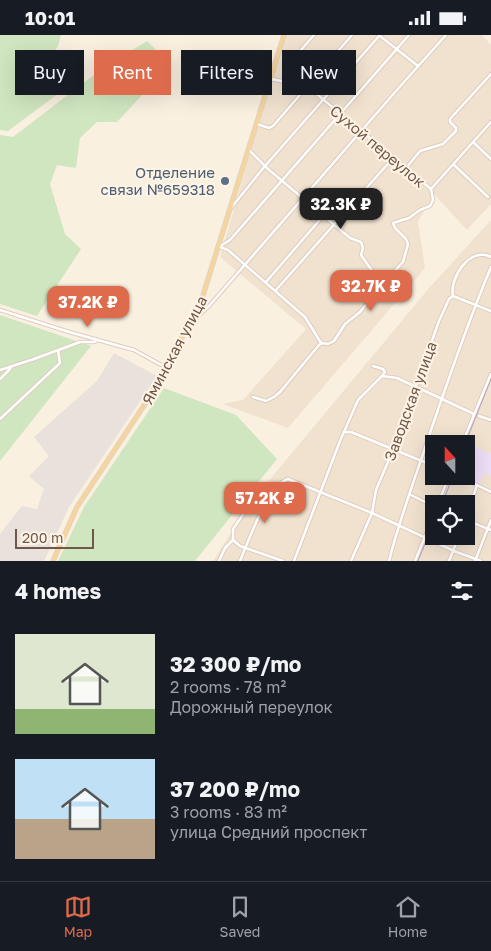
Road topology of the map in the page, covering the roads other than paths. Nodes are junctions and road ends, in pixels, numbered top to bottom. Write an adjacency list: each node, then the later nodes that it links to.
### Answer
1 (284, 35): 12 (main road, Яминская улица)
2 (314, 35): 8 (street)
3 (352, 35): 9 (street)
4 (379, 35): 7 (street); 16 (street)
5 (408, 35): 7 (street)
6 (446, 35): 10 (street)
7 (396, 49): 10 (street); 17 (street)
8 (301, 50)
9 (339, 50)
10 (418, 66): 20 (street)
11 (491, 74): 27 (street)
12 (272, 76)
13 (266, 95): 19 (main road, Яминская улица)
14 (299, 95): 19 (street)
15 (317, 95): 16 (street, Сухой переулок)
16 (323, 100): 17 (street, Сухой переулок); 26 (street)
17 (340, 114): 20 (street, Сухой переулок); 28 (street)
18 (491, 121): 21 (street)
19 (257, 124): 22 (main road, Яминская улица)
20 (362, 131): 23 (street, Сухой переулок); 31 (street)
21 (473, 143): 24 (street); 25 (street)
22 (249, 150): 26 (street); 32 (main road, Яминская улица)
23 (393, 158): 27 (street, Сухой переулок); 34 (street)
24 (491, 159)
25 (454, 164): 29 (street); 30 (street)
26 (265, 166): 28 (street); 32 (street)
27 (406, 169): 29 (street, Сухой переулок)
28 (282, 181): 31 (street); 35 (street)
29 (431, 189): 40 (street)
30 (488, 197)
31 (303, 198): 33 (street); 37 (street)
32 (231, 209): 35 (main road, Яминская улица)
33 (324, 215): 34 (street); 39 (street)
34 (334, 225): 40 (street); 41 (street)
35 (219, 247): 37 (street); 46 (main road, Яминская улица)
36 (491, 257): 42 (street, Заводская улица)
37 (245, 265): 39 (street); 46 (street)
38 (491, 267): 43 (street)
39 (266, 282): 41 (street)
40 (382, 285): 48 (street)
41 (276, 290): 48 (street)
42 (453, 296): 43 (street); 57 (street, Заводская улица)
43 (475, 304): 45 (street); 59 (street)
44 (0, 310): 47 (street)
45 (491, 311)
46 (192, 322): 52 (main road, Яминская улица)
47 (99, 340): 49 (street); 52 (street)
48 (321, 343): 58 (street)
49 (58, 350): 51 (street); 62 (street)
50 (372, 366): 55 (street)
51 (11, 367): 53 (street); 56 (street)
52 (167, 368): 88 (main road, Яминская улица)
53 (0, 370)
54 (491, 374): 60 (street)
55 (382, 376): 57 (street); 64 (street)
56 (0, 379)
57 (414, 387): 59 (street); 66 (street, Заводская улица)
58 (253, 397)
59 (442, 398): 60 (street); 67 (street)
60 (474, 413): 65 (street)
61 (479, 416): 63 (street)
62 (0, 419)
63 (491, 420)
64 (344, 433): 66 (street); 70 (street)
65 (465, 435)
66 (393, 450): 67 (street); 76 (street, Заводская улица)
67 (421, 460): 68 (street); 72 (street)
68 (425, 462)
69 (477, 485): 71 (street); 73 (street)
70 (321, 492): 76 (street); 85 (street); 92 (street)
71 (491, 492)
72 (409, 494): 74 (street); 79 (street)
73 (474, 495)
74 (425, 502)
75 (244, 513): 82 (street)
76 (372, 513): 79 (street); 93 (street, Заводская улица)
77 (491, 520): 80 (street)
78 (475, 523): 80 (street)
79 (398, 525): 81 (street); 94 (street)
80 (489, 529): 87 (street)
81 (425, 537): 95 (street)
82 (233, 540): 85 (street); 89 (street)
83 (442, 545): 86 (street)
84 (456, 545): 86 (street)
85 (246, 547): 90 (street); 91 (street)
86 (454, 551): 87 (street); 96 (street)
87 (475, 560): 97 (street)
88 (53, 561)
89 (219, 561)
90 (240, 561)
91 (283, 561)
92 (294, 561)
93 (352, 561)
94 (389, 561)
95 (415, 561)
96 (449, 561)
97 (481, 561)

